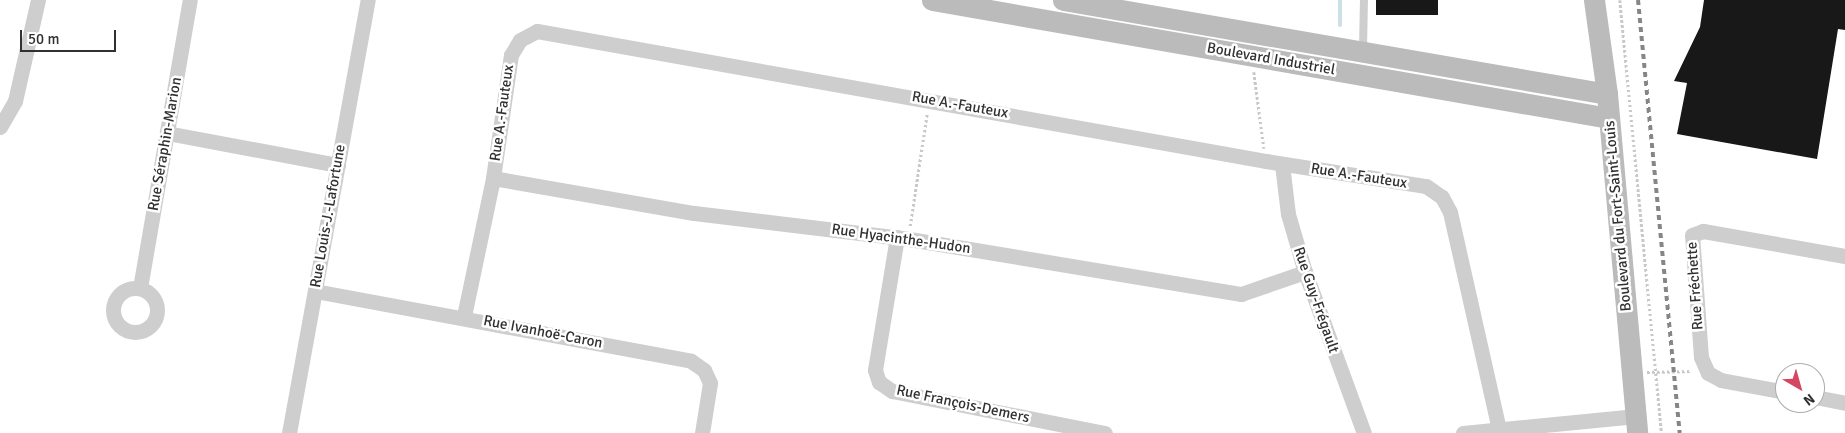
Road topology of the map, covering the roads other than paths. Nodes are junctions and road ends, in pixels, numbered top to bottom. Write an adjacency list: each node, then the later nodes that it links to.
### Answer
1 (38, 0): 18 (street)
2 (190, 0): 19 (street, Rue Séraphin-Marion)
3 (368, 0): 21 (street, Rue Louis-J.-Lafortune)
4 (932, 0): 8 (street, Boulevard Industriel)
5 (1062, 0): 9 (street); 10 (street, Boulevard Industriel)
6 (1364, 0): 13 (lane)
7 (1594, 0): 16 (street, Boulevard du Fort-Saint-Louis)
8 (973, 4): 9 (street, Boulevard Industriel)
9 (1054, 21): 12 (street, Boulevard Industriel)
10 (1183, 21): 11 (street, Boulevard Industriel); 12 (street)
11 (1300, 41): 13 (street, Boulevard Industriel); 14 (street)
12 (1178, 43): 14 (street, Boulevard Industriel)
13 (1359, 51): 15 (street); 16 (street, Boulevard Industriel)
14 (1297, 64): 15 (street, Boulevard Industriel)
15 (1351, 73): 17 (street, Boulevard Industriel)
16 (1607, 94): 17 (street, Boulevard du Fort-Saint-Louis)
17 (1609, 118): 32 (street, Boulevard du Fort-Saint-Louis)
18 (0, 128)
19 (168, 133): 21 (street); 26 (street, Rue Séraphin-Marion)
20 (1282, 164): 22 (street, Rue A.-Fauteux); 25 (street, Rue Guy-Frégault); 33 (street, Rue A.-Fauteux)
21 (338, 165): 27 (street, Rue Louis-J.-Lafortune)
22 (493, 178): 23 (street, Rue Hyacinthe-Hudon); 28 (street, Rue A.-Fauteux)
23 (903, 238): 25 (street, Rue Hyacinthe-Hudon); 36 (street, Rue François-Demers)
24 (1845, 256): 29 (street, Rue Fréchette)
25 (1305, 272): 37 (street, Rue Guy-Frégault)
26 (140, 288)
27 (315, 291): 28 (street, Rue Ivanhoë-Caron); 34 (street, Rue Louis-J.-Lafortune)
28 (464, 316): 35 (street, Rue Ivanhoë-Caron)
29 (1775, 390)
30 (1825, 399): 31 (street)
31 (1845, 403)
32 (1636, 424): 33 (street)
33 (1498, 429): 38 (street)
34 (289, 433)
35 (702, 433)
36 (1105, 433)
37 (1364, 433)
38 (1463, 433)

